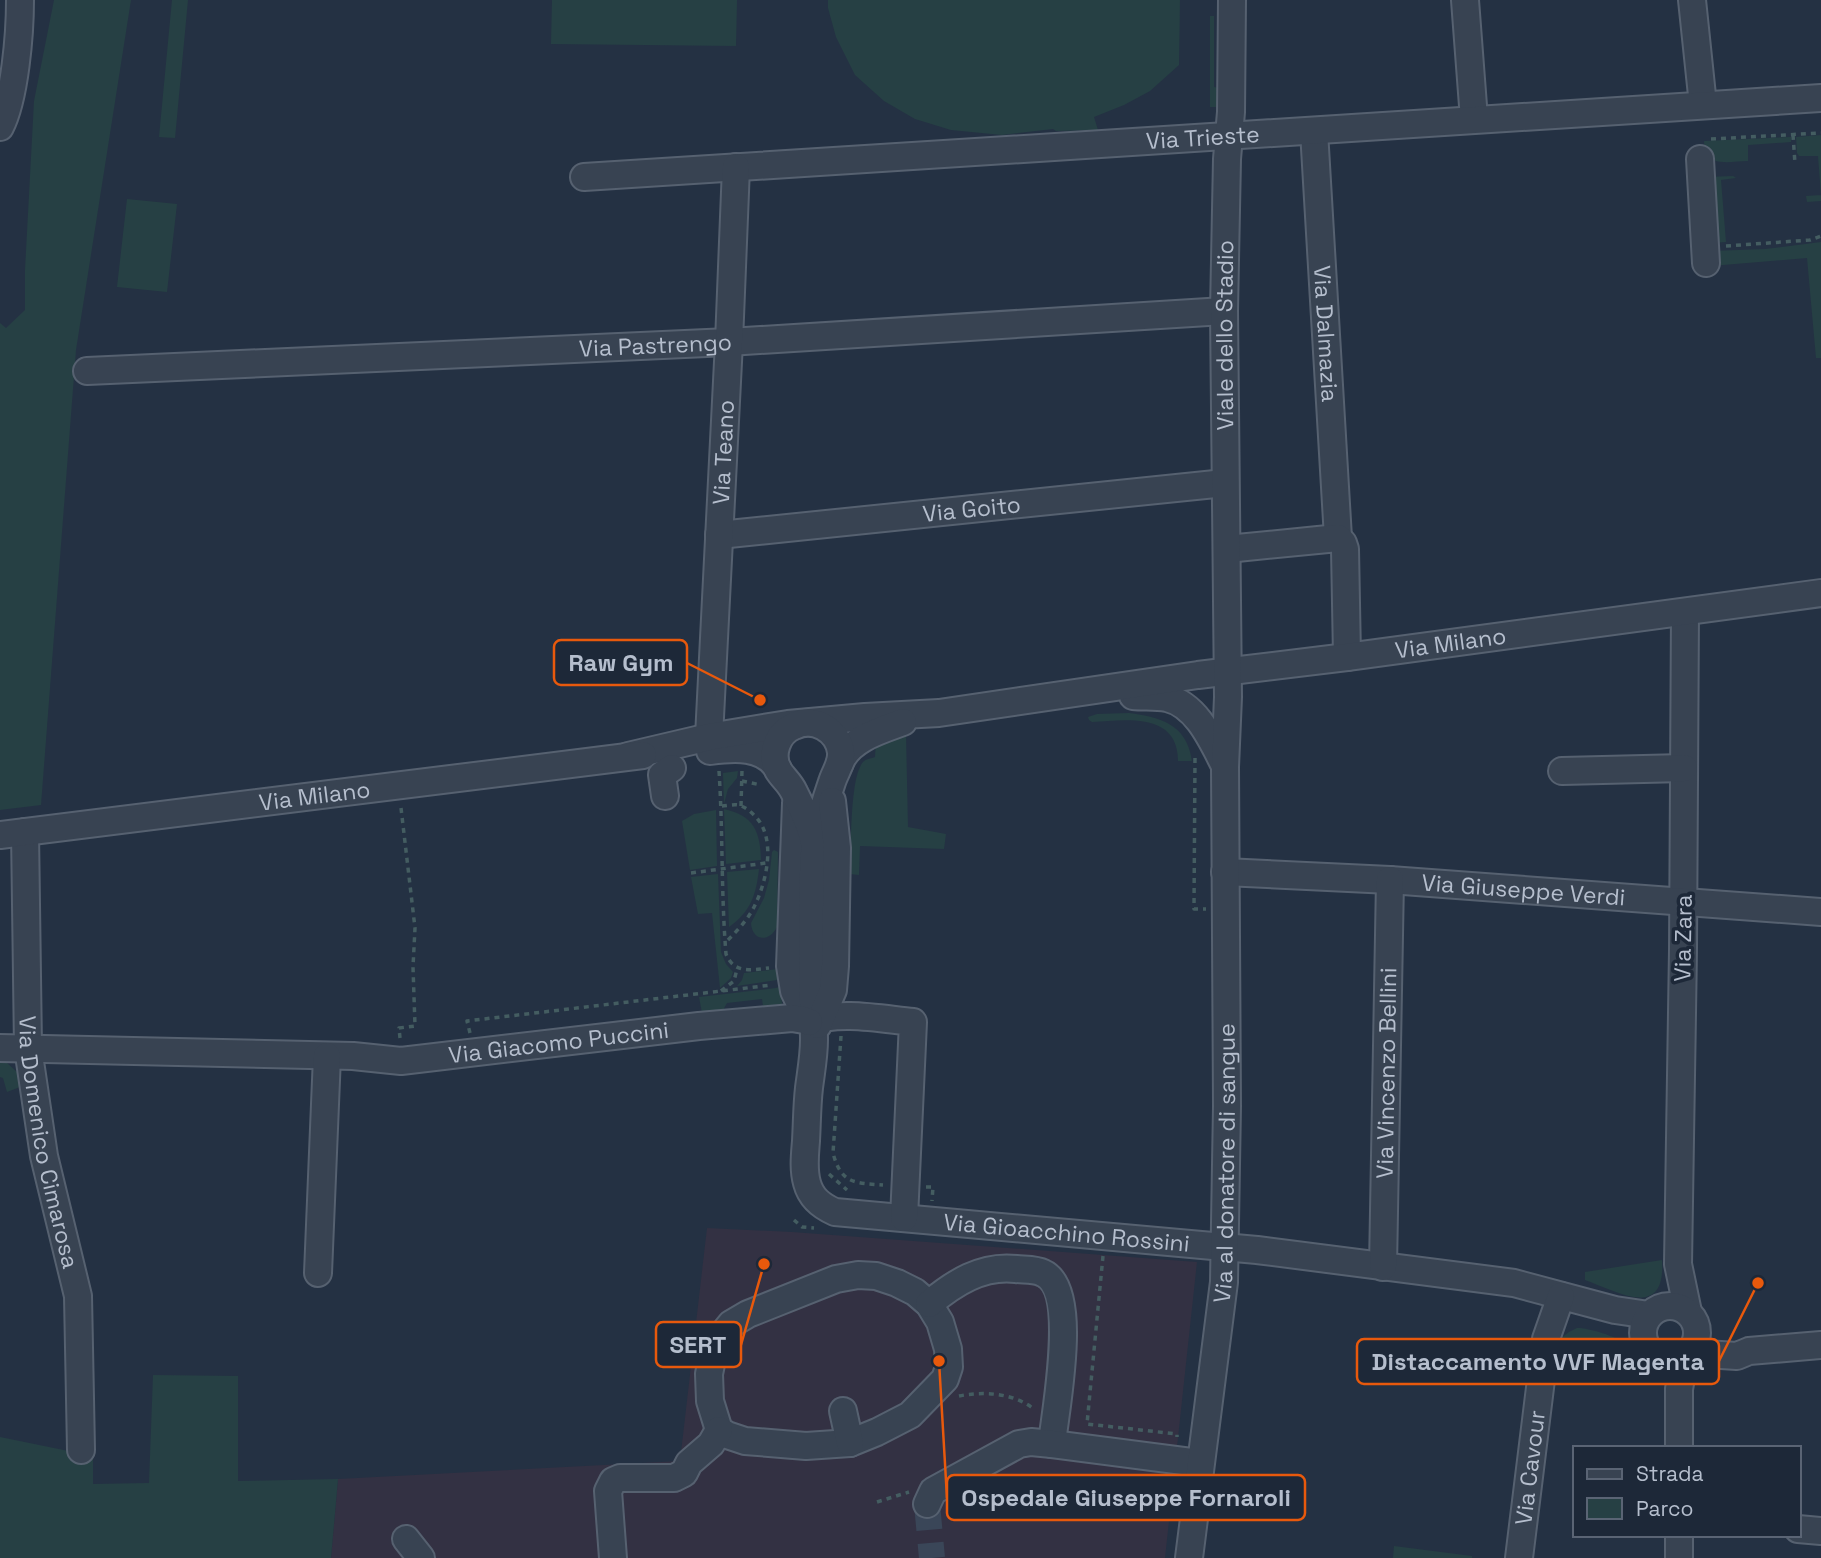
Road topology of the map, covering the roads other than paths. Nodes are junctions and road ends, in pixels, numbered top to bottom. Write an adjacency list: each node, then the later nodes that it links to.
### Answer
1 (20, 0): 8 (street)
2 (1231, 0): 10 (street, Viale dello Stadio)
3 (1465, 0): 7 (street)
4 (1692, 0): 6 (street)
5 (1821, 98): 6 (street, Via Trieste)
6 (1703, 105): 7 (street, Via Trieste)
7 (1474, 119): 9 (street, Via Trieste)
8 (0, 127)
9 (1314, 131): 10 (street, Via Trieste); 20 (street, Via Dalmazia)
10 (1229, 135): 12 (street, Via Trieste); 15 (street, Viale dello Stadio)
11 (1706, 149): 14 (street)
12 (736, 167): 13 (street, Via Trieste); 16 (street, Via Teano)
13 (584, 177)
14 (1706, 255)
15 (1224, 311): 16 (street, Via Pastrengo); 18 (street, Viale dello Stadio)
16 (729, 342): 17 (street, Via Pastrengo); 19 (street, Via Teano)
17 (87, 371)
18 (1225, 483): 19 (street, Via Goito); 21 (street, Viale dello Stadio)
19 (719, 535): 30 (street, Via Teano)
20 (1338, 538): 21 (street); 24 (street, Via Dalmazia)
21 (1227, 549): 25 (street, Viale dello Stadio)
22 (1821, 593): 23 (street, Via Milano)
23 (1685, 612): 24 (street, Via Milano); 34 (street, Via Zara)
24 (1348, 657): 25 (street, Via Milano)
25 (1228, 671): 26 (street, Via Milano); 32 (street, Via al donatore di sangue)
26 (1079, 693): 27 (street, Via Milano); 28 (street, Via Milano)
27 (1192, 712): 32 (street, Via al donatore di sangue)
28 (939, 713): 29 (street, Via Milano); 36 (street, Via Milano)
29 (803, 723): 30 (street, Via Milano); 36 (street); 37 (street)
30 (709, 737): 31 (street, Via Milano)
31 (628, 756): 37 (street, Via Milano); 39 (street, Via Milano)
32 (1225, 767): 41 (street, Via al donatore di sangue)
33 (672, 768): 38 (street)
34 (1684, 768): 35 (street); 43 (street, Via Zara)
35 (1562, 771)
36 (835, 775): 37 (street); 40 (street); 45 (street)
37 (787, 781): 40 (street); 45 (street)
38 (665, 796)
39 (13, 833): 47 (street, Via Domenico Cimarosa)
40 (815, 846): 45 (street)
41 (1225, 872): 42 (street, Via Giuseppe Verdi); 50 (street, Via al donatore di sangue)
42 (1390, 880): 43 (street, Via Giuseppe Verdi); 52 (street, Via Vincenzo Bellini)
43 (1683, 901): 44 (street, Via Giuseppe Verdi); 51 (street, Via Zara)
44 (1821, 912)
45 (815, 1022): 48 (street, Via Giacomo Puccini); 49 (street, Via Gioacchino Rossini); 49 (street, Via Giacomo Puccini)
46 (0, 1048): 47 (street, Via Giacomo Puccini)
47 (28, 1048): 48 (street, Via Giacomo Puccini); 66 (street, Via Domenico Cimarosa)
48 (327, 1056): 53 (street)
49 (904, 1218): 50 (street, Via Gioacchino Rossini)
50 (1225, 1248): 52 (street, Via Gioacchino Rossini); 67 (street, Via al donatore di sangue)
51 (1678, 1264): 56 (street, Via Zara); 57 (street, Via Zara)
52 (1383, 1267): 54 (street, Via Gioacchino Rossini)
53 (318, 1273)
54 (1561, 1296): 57 (street, Via Gioacchino Rossini); 74 (street, Via Cavour)
55 (929, 1304): 62 (street); 63 (street); 64 (street)
56 (1692, 1319): 57 (street); 59 (street); 60 (street)
57 (1651, 1320): 60 (street)
58 (1821, 1345): 59 (street)
59 (1749, 1351): 60 (street)
60 (1680, 1356): 65 (street)
61 (843, 1412): 63 (street)
62 (719, 1430): 63 (street); 72 (street)
63 (850, 1443)
64 (1052, 1444): 67 (street); 68 (street)
65 (1679, 1446)
66 (81, 1450)
67 (1187, 1461): 73 (street, Via al donatore di sangue)
68 (928, 1504)
69 (1800, 1529): 70 (street)
70 (1821, 1531)
71 (1679, 1537): 75 (street)
72 (613, 1558)
73 (1189, 1558)
74 (1518, 1558)
75 (1679, 1558)

